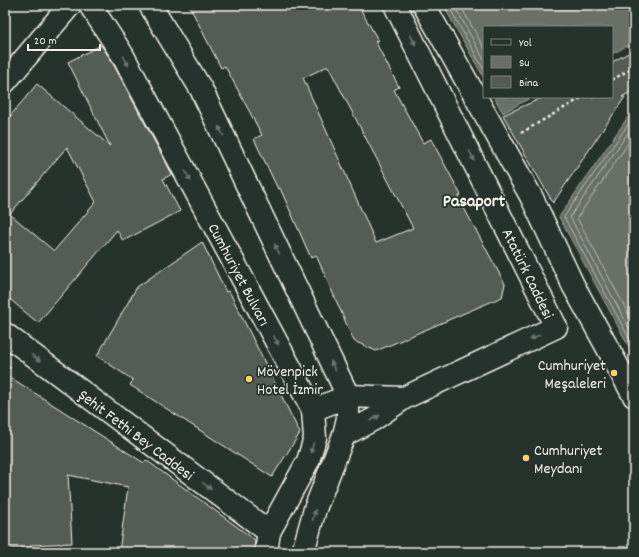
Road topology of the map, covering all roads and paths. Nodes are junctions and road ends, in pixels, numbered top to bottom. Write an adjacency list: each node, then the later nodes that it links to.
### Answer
1 (70, 5): 8 (street)
2 (90, 5): 15 (street, Cumhuriyet Bulvarı, one-way to 15)
3 (150, 5): 12 (street, one-way to 3)
4 (396, 5): 14 (street, Atatürk Caddesi, one-way to 14)
5 (424, 5): 10 (street)
6 (634, 67): 7 (path)
7 (613, 79)
8 (5, 82)
9 (581, 98): 10 (path)
10 (502, 145): 13 (street)
11 (5, 334): 17 (street, Şehit Fethi Bey Caddesi, one-way to 17)
12 (348, 396): 14 (street, Atatürk Caddesi); 15 (street); 16 (street)
13 (634, 396)
14 (404, 398): 16 (street, Atatürk Caddesi, one-way to 14)
15 (313, 410): 17 (street, Cumhuriyet Bulvarı, one-way to 17)
16 (344, 435): 18 (street, one-way to 16)
17 (268, 542)
18 (303, 552)

